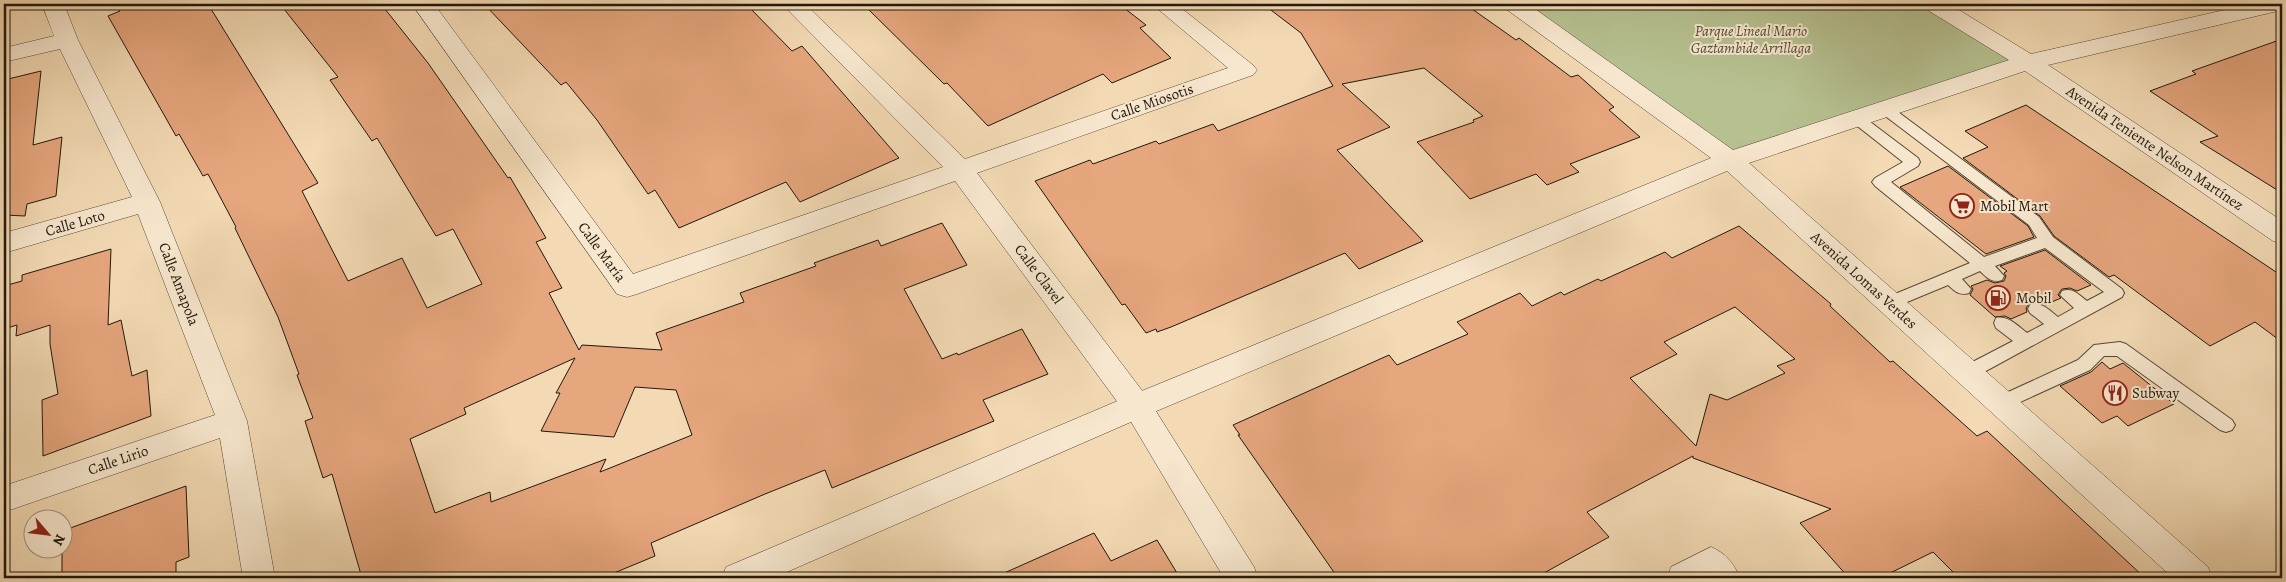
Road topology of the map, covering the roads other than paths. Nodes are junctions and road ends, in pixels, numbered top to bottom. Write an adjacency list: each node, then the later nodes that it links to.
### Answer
1 (53, 4): 8 (street, Calle Amapola)
2 (423, 4): 14 (street, Calle María)
3 (793, 4): 14 (street, Calle Clavel)
4 (1163, 4): 14 (street, Calle Miosotis)
5 (1514, 4): 13 (street, Avenida Lomas Verdes)
6 (1934, 4): 10 (street, Avenida Teniente Nelson Martínez)
7 (2280, 4): 10 (street)
8 (67, 40): 9 (street); 15 (street, Calle Amapola)
9 (4, 55)
10 (2028, 62): 11 (street); 16 (street, Avenida Teniente Nelson Martínez)
11 (1885, 109): 12 (street); 17 (lane)
12 (1856, 118): 13 (street); 21 (lane)
13 (1730, 160): 26 (street, Avenida Lomas Verdes); 34 (street)
14 (960, 169): 34 (street, Calle Clavel)
15 (147, 202): 18 (street, Calle Loto); 35 (street, Calle Amapola)
16 (2282, 234)
17 (2047, 241): 19 (lane); 28 (lane)
18 (4, 243)
19 (2015, 252): 20 (lane); 21 (lane)
20 (2028, 263)
21 (1982, 264): 22 (lane); 23 (lane)
22 (1996, 276)
23 (1950, 278): 24 (lane); 26 (lane)
24 (1963, 289)
25 (2068, 295): 28 (lane)
26 (1889, 303): 32 (street, Avenida Lomas Verdes)
27 (2036, 309): 30 (lane)
28 (2086, 309): 30 (lane)
29 (2002, 323): 31 (lane)
30 (2057, 325): 31 (lane)
31 (2025, 341): 32 (lane)
32 (1968, 373): 33 (street, Avenida Lomas Verdes)
33 (2001, 403): 36 (lane); 43 (street, Avenida Lomas Verdes)
34 (1137, 406): 39 (street); 40 (street, Calle Clavel)
35 (232, 421): 37 (street, Calle Lirio); 38 (street, Calle Amapola)
36 (2226, 425)
37 (4, 499)
38 (259, 578)
39 (738, 578)
40 (1242, 578)
41 (1683, 578): 42 (street)
42 (1724, 578)
43 (2196, 578)

